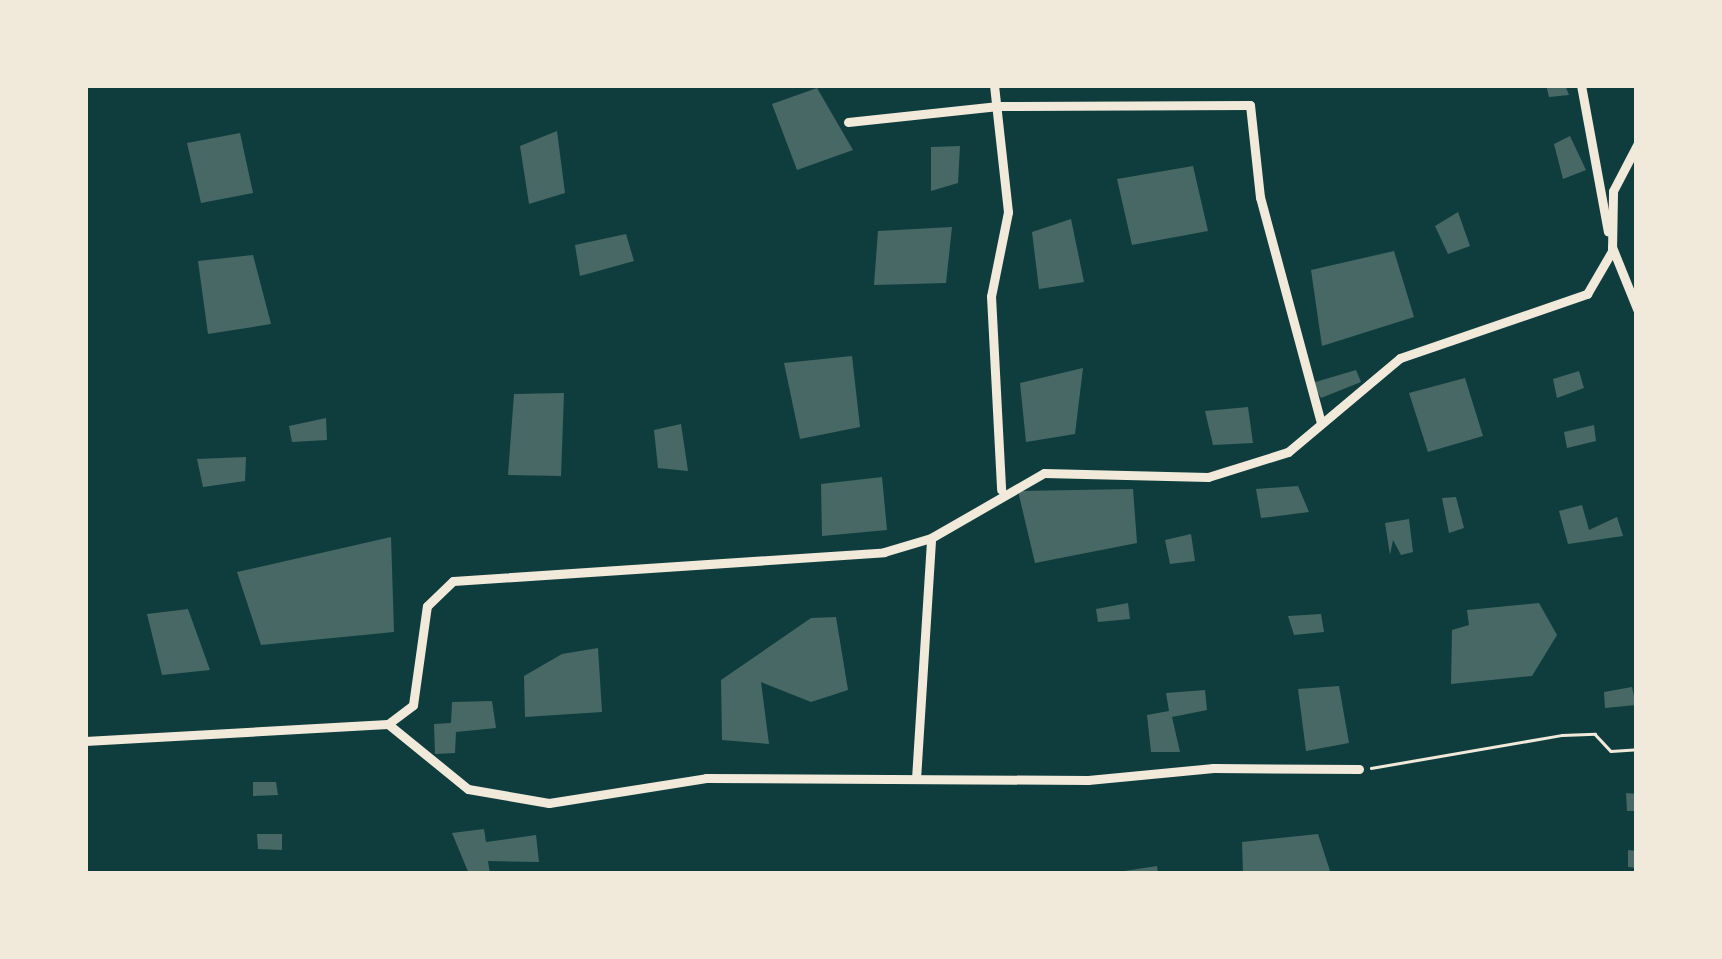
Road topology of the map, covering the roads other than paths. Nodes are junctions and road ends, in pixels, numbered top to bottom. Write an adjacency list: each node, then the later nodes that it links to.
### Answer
1 (994, 85): 3 (street)
2 (1581, 85): 6 (street)
3 (998, 106): 4 (street); 8 (street); 9 (street)
4 (848, 122)
5 (1637, 146): 6 (street)
6 (1612, 251): 7 (street); 8 (street)
7 (1637, 309)
8 (1322, 424): 9 (street)
9 (1001, 490): 10 (street)
10 (931, 538): 11 (street); 14 (street)
11 (388, 724): 12 (street); 14 (street)
12 (85, 742)
13 (1359, 769): 14 (street)
14 (916, 778)

